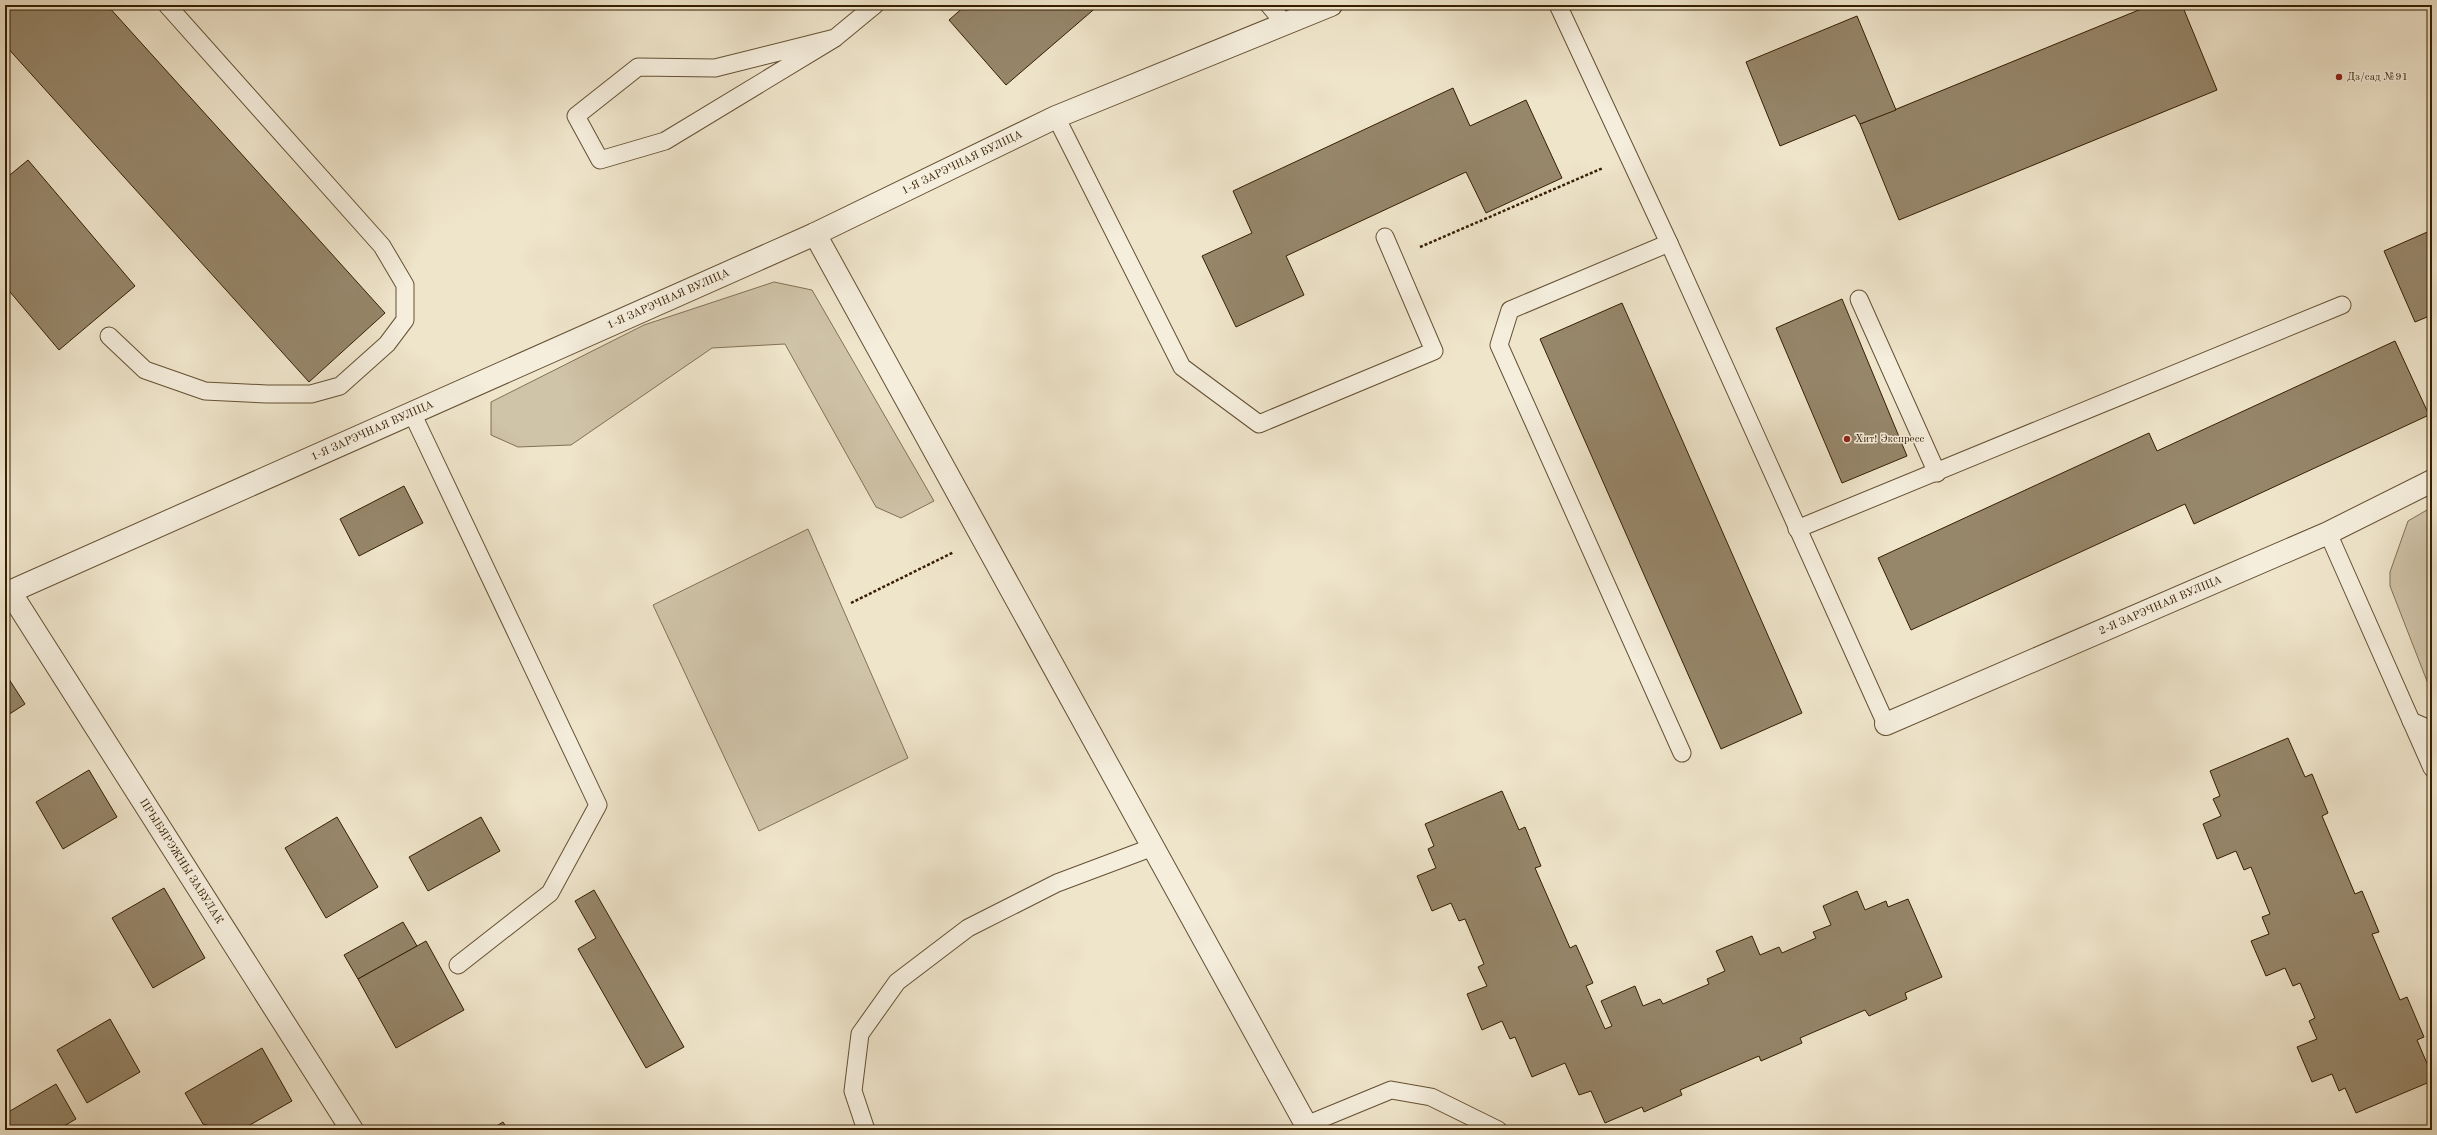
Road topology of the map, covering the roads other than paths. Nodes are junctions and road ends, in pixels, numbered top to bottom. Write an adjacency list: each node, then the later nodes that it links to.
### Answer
1 (167, 5): 14 (lane)
2 (874, 5): 7 (lane)
3 (1269, 5): 6 (lane)
4 (1331, 5): 6 (street, 1-Я ЗАРЭЧНАЯ ВУЛІЦА)
5 (1558, 5): 11 (lane)
6 (1285, 24): 8 (street, 1-Я ЗАРЭЧНАЯ ВУЛІЦА)
7 (836, 38): 7 (lane)
8 (1056, 118): 9 (street, 1-Я ЗАРЭЧНАЯ ВУЛІЦА); 10 (lane)
9 (815, 234): 15 (street, 1-Я ЗАРЭЧНАЯ ВУЛІЦА); 26 (street)
10 (1384, 237)
11 (1669, 243): 18 (lane); 24 (lane)
12 (1858, 299): 16 (lane)
13 (2342, 306): 16 (lane)
14 (109, 336)
15 (412, 413): 20 (street, 1-Я ЗАРЭЧНАЯ ВУЛІЦА); 27 (lane)
16 (1937, 473): 18 (lane)
17 (2432, 481): 19 (street, 2-Я ЗАРЭЧНАЯ ВУЛІЦА)
18 (1797, 529): 22 (lane)
19 (2328, 533): 21 (lane); 22 (street, 2-Я ЗАРЭЧНАЯ ВУЛІЦА)
20 (8, 593): 29 (street, ПРЫБЯРЭЖНЫ ЗАВУЛАК)
21 (2411, 721): 23 (lane); 25 (lane)
22 (1886, 724)
23 (2432, 730)
24 (1682, 753)
25 (2432, 768)
26 (1153, 847): 28 (street); 30 (lane)
27 (458, 965)
28 (1308, 1127): 31 (lane)
29 (352, 1130)
30 (866, 1130)
31 (1498, 1130)

